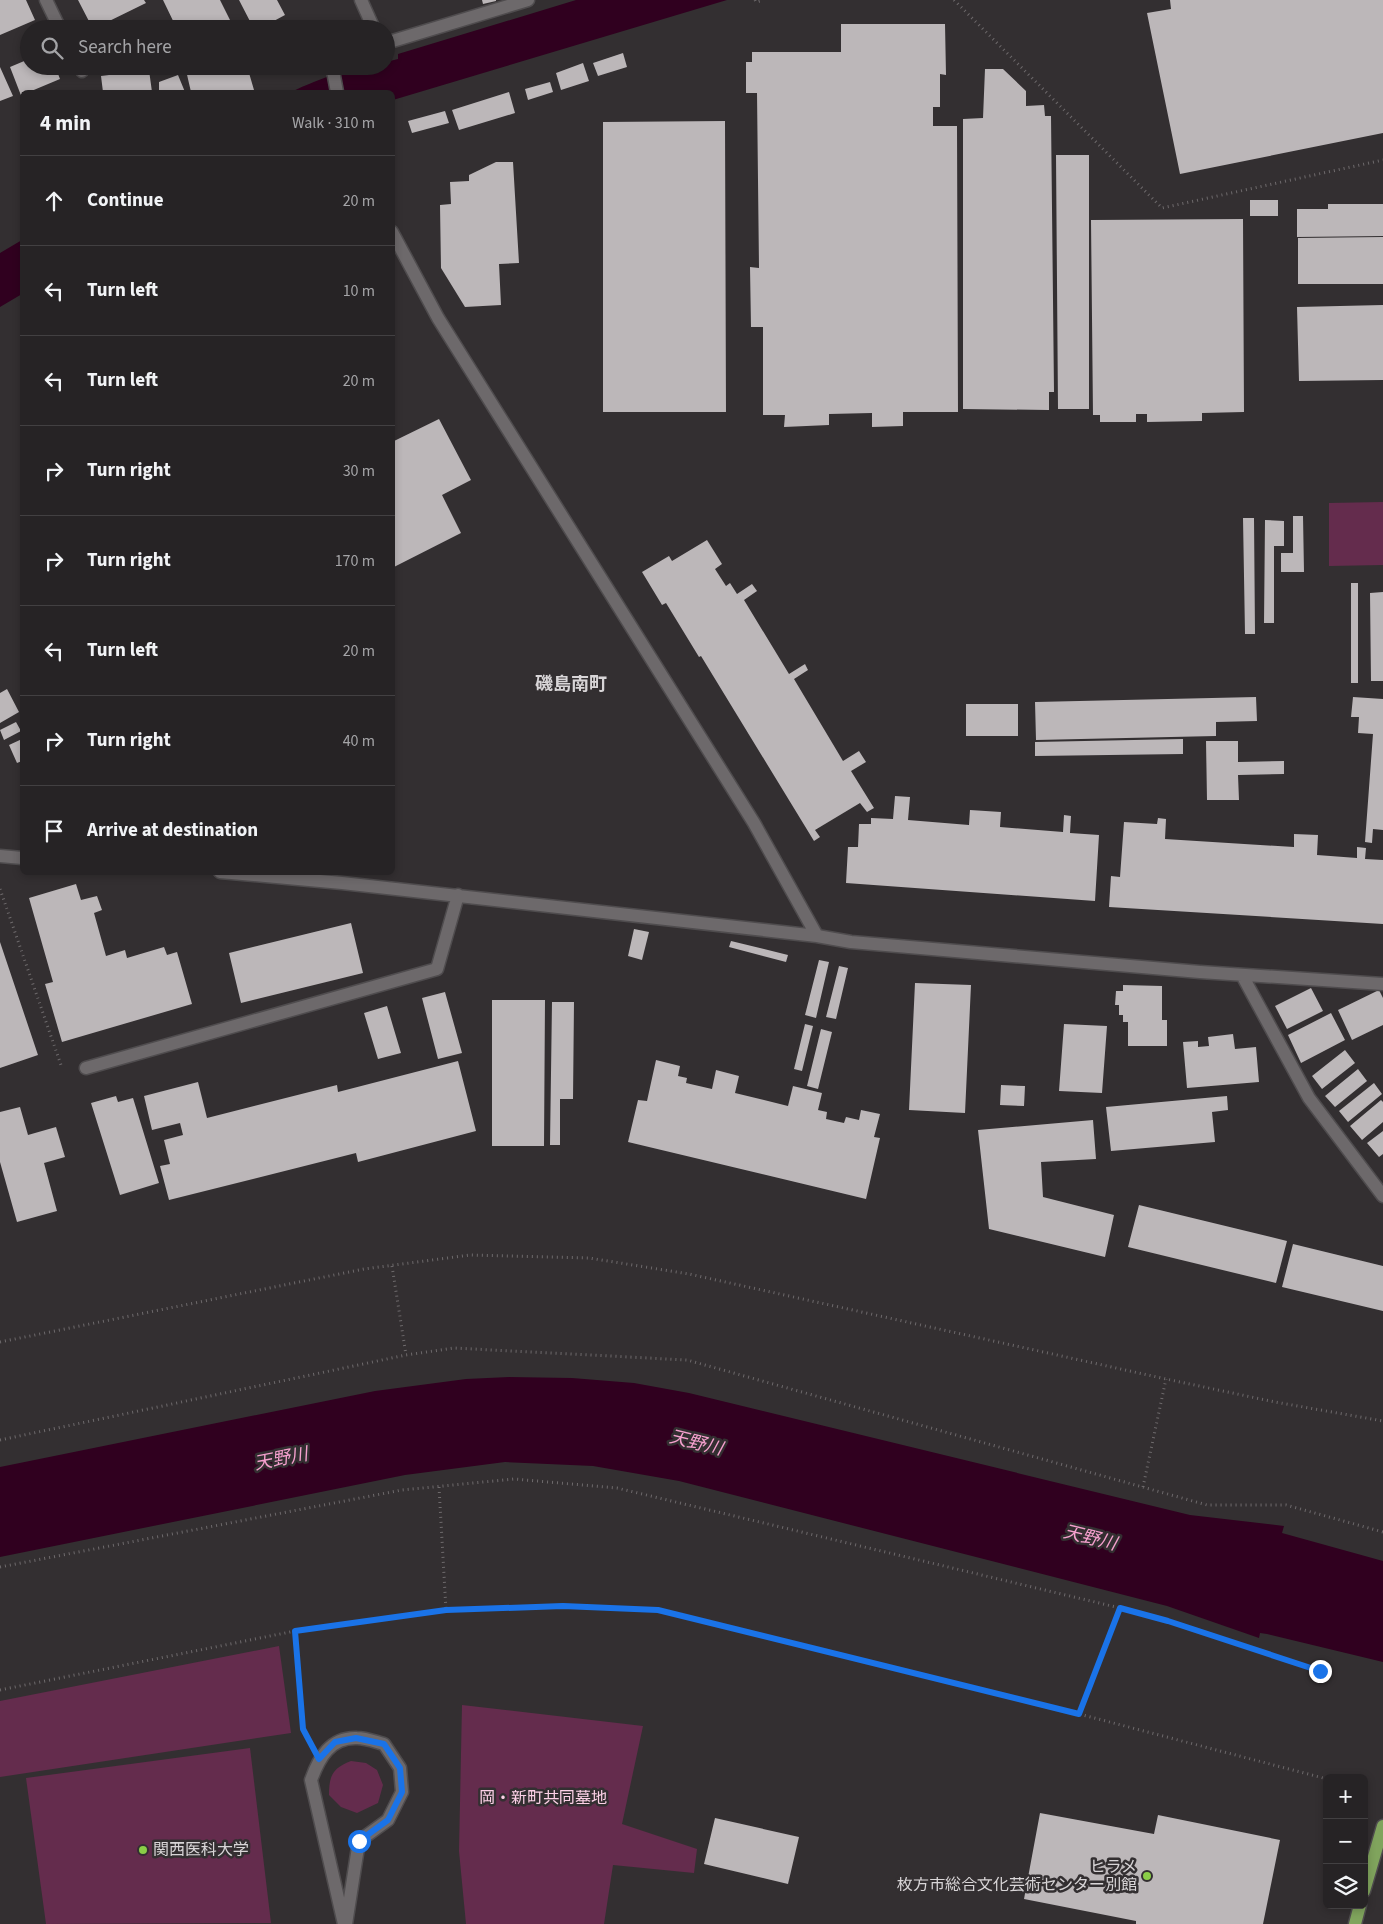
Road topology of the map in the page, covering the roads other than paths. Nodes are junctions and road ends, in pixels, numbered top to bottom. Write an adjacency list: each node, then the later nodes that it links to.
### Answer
1 (46, 0): 4 (street)
2 (361, 0): 5 (street)
3 (528, 0): 6 (street)
4 (56, 20)
5 (370, 20)
6 (395, 41)
7 (337, 75): 8 (street)
8 (337, 90)
9 (395, 238): 14 (street)
10 (0, 856): 11 (street)
11 (20, 858)
12 (257, 875): 13 (street)
13 (458, 895): 14 (street); 17 (street)
14 (817, 936): 15 (street)
15 (1242, 975): 16 (street); 18 (street)
16 (1383, 984)
17 (86, 1068)
18 (1383, 1196)
19 (1383, 1826): 20 (main road)
20 (1368, 1877)
21 (1359, 1909): 23 (main road)
22 (345, 1924): 22 (street)
23 (1355, 1924)

